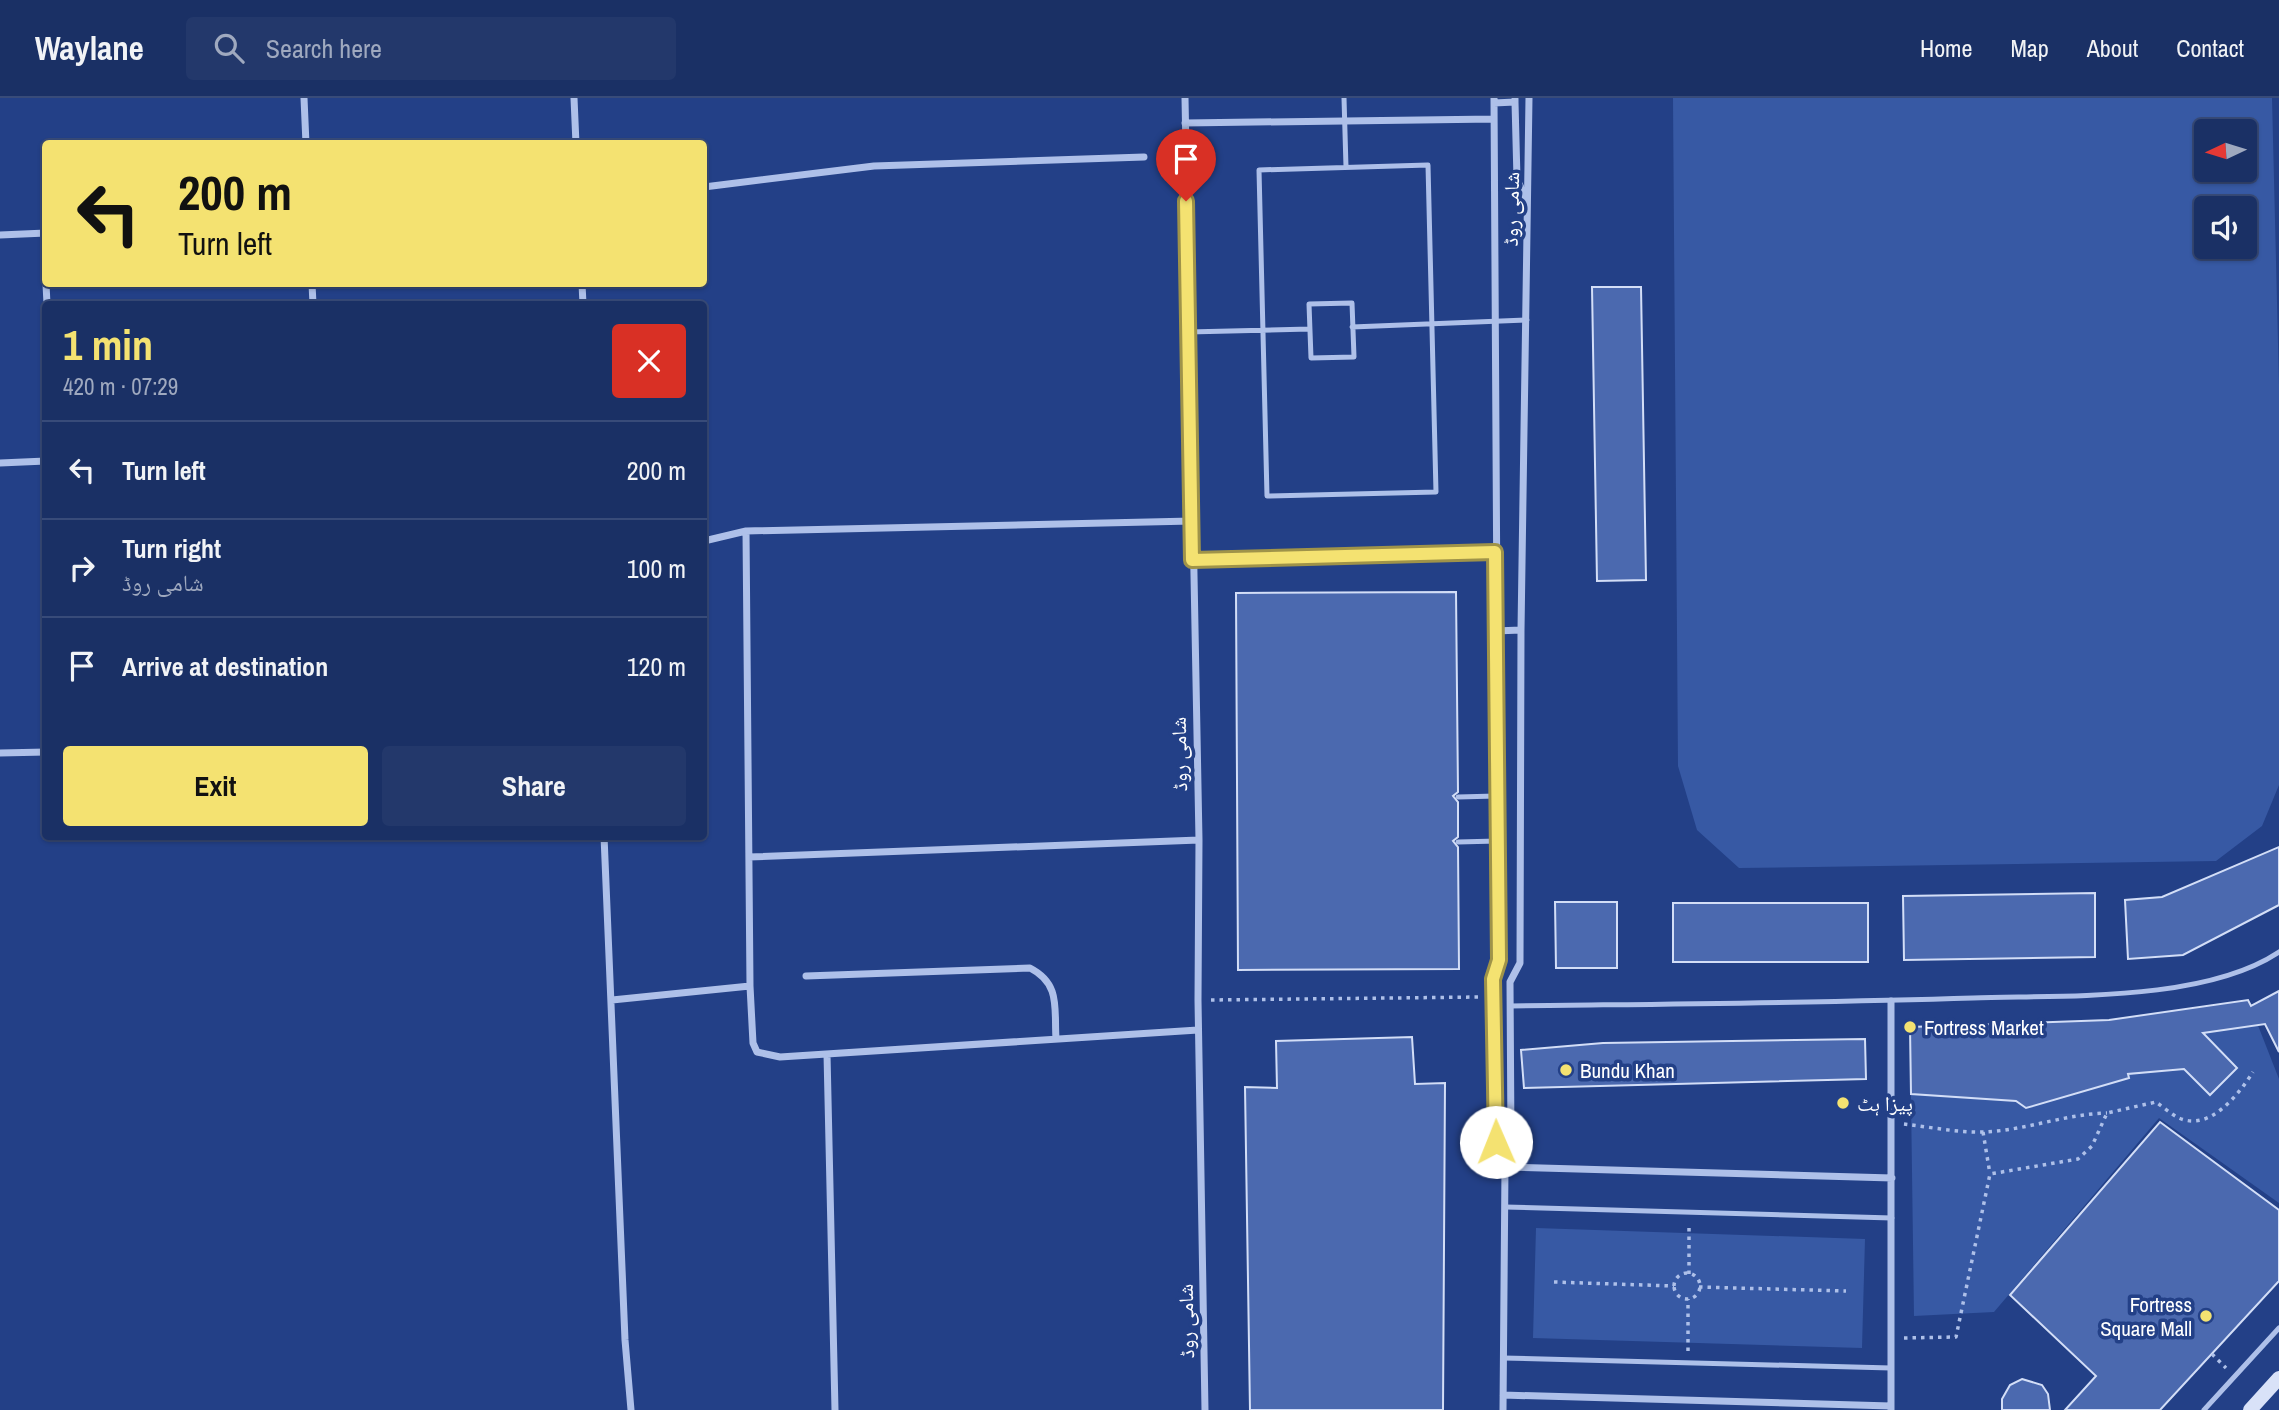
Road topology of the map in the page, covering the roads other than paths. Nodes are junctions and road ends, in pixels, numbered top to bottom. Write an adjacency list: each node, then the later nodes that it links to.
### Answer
1 (304, 98): 11 (street)
2 (574, 98): 12 (street)
3 (1185, 98): 10 (street, شامی روڈ)
4 (1344, 98): 8 (lane)
5 (1529, 98): 16 (street, شامی روڈ)
6 (1494, 100): 7 (street, شامی روڈ); 9 (street, شامی روڈ)
7 (1515, 100): 16 (street)
8 (1345, 119): 9 (street); 10 (street); 14 (lane)
9 (1494, 119): 20 (street, شامی روڈ)
10 (1185, 123): 25 (street, شامی روڈ)
11 (306, 140)
12 (576, 140)
13 (1144, 157): 15 (street)
14 (1346, 167): 21 (lane); 24 (lane)
15 (707, 187)
16 (1528, 205): 19 (street, شامی روڈ)
17 (42, 233): 18 (street)
18 (0, 235)
19 (1527, 320): 20 (lane); 33 (street, شامی روڈ)
20 (1495, 322): 21 (lane); 31 (street, شامی روڈ)
21 (1432, 324): 22 (lane); 24 (lane)
22 (1352, 327): 23 (lane); 23 (lane)
23 (1310, 329): 24 (lane)
24 (1263, 330): 25 (lane)
25 (1188, 332): 28 (street, شامی روڈ)
26 (42, 461): 27 (street)
27 (0, 463)
28 (1192, 521): 29 (street); 32 (street, شامی روڈ)
29 (746, 531): 30 (street); 43 (street)
30 (707, 540)
31 (1495, 552): 32 (street); 34 (street, شامی روڈ)
32 (1192, 560): 40 (street, شامی روڈ)
33 (1521, 630): 34 (street); 49 (street, شامی روڈ)
34 (1495, 631): 37 (street, شامی روڈ)
35 (42, 751): 36 (street)
36 (0, 753)
37 (1496, 796): 38 (lane); 41 (street, شامی روڈ)
38 (1458, 797)
39 (604, 840): 47 (street)
40 (1199, 840): 43 (street); 50 (street, شامی روڈ)
41 (1497, 841): 42 (lane); 53 (street, شامی روڈ)
42 (1458, 842)
43 (749, 857): 46 (street)
44 (2279, 952): 48 (lane)
45 (806, 976): 51 (street)
46 (750, 986): 47 (street); 52 (street)
47 (612, 1000): 63 (street)
48 (1891, 1001): 49 (lane); 54 (street)
49 (1510, 1006): 53 (street, شامی روڈ)
50 (1198, 1030): 51 (street); 65 (street, شامی روڈ)
51 (1056, 1039): 52 (street)
52 (827, 1054): 64 (street)
53 (1505, 1167): 54 (street); 55 (street, شامی روڈ)
54 (1892, 1178): 56 (street)
55 (1505, 1207): 56 (lane); 58 (street, شامی روڈ)
56 (1892, 1218): 59 (street)
57 (2279, 1328): 67 (lane)
58 (1503, 1358): 59 (lane); 61 (street, شامی روڈ)
59 (1891, 1368): 62 (street)
60 (2279, 1378): 68 (main road)
61 (1503, 1395): 62 (street); 66 (street, شامی روڈ)
62 (1891, 1408)
63 (631, 1410)
64 (835, 1410)
65 (1205, 1410)
66 (1503, 1410)
67 (2204, 1410)
68 (2250, 1410)

